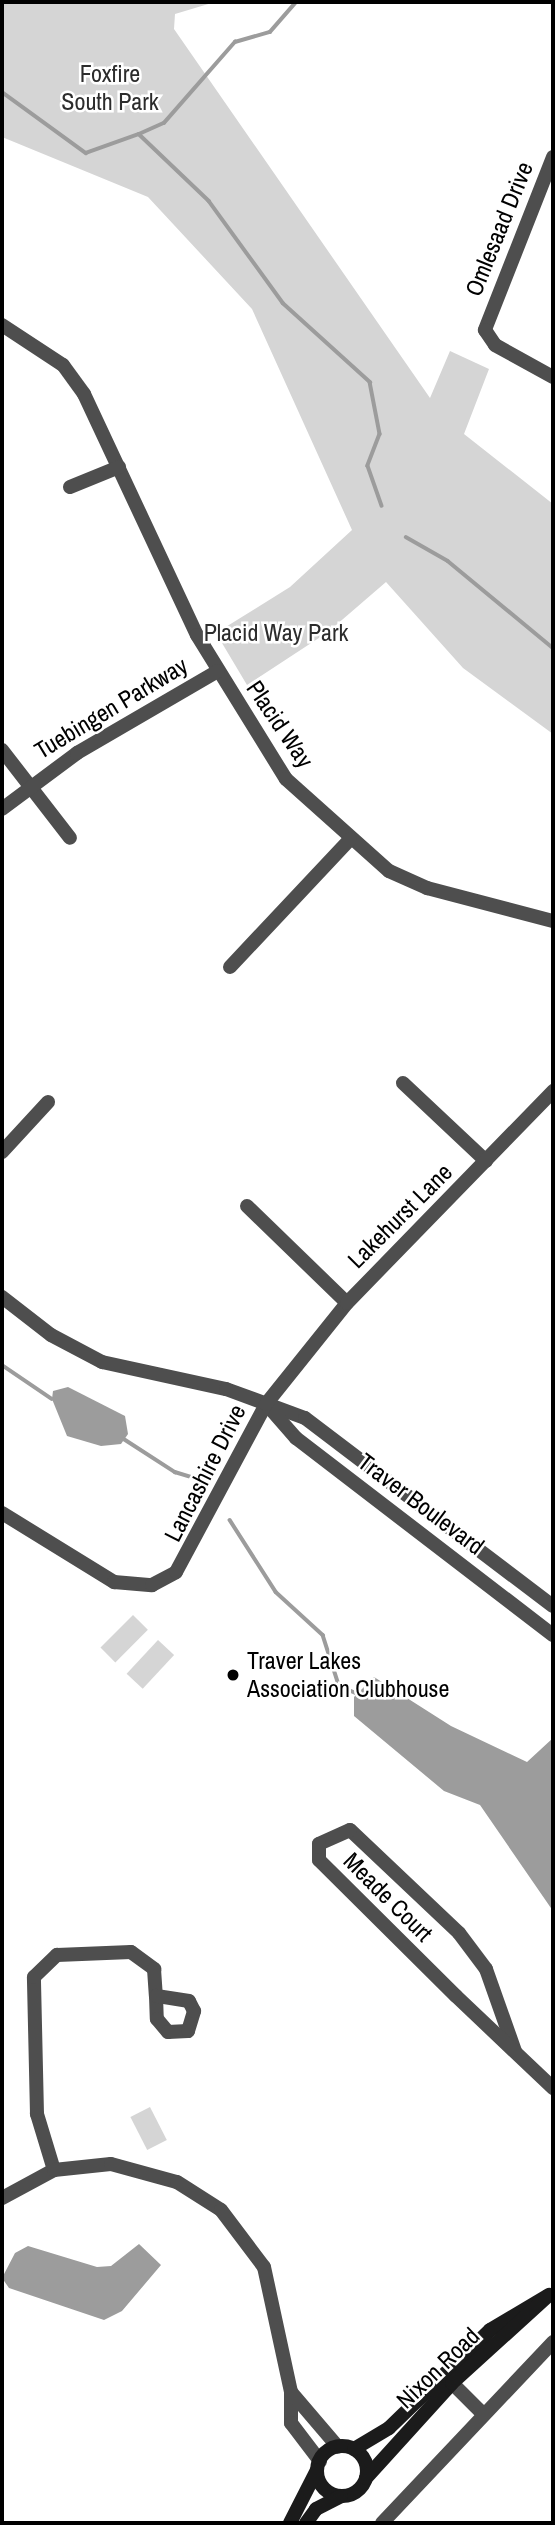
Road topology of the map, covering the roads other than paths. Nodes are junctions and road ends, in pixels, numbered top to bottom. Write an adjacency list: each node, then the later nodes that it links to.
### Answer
1 (553, 157): 3 (street, Omlesaad Drive)
2 (2, 325): 4 (street, Placid Way)
3 (553, 377)
4 (119, 467): 5 (street); 6 (street, Placid Way)
5 (69, 487)
6 (218, 671): 8 (street, Tuebingen Parkway); 11 (street, Placid Way)
7 (2, 750): 8 (street, Tuebingen Parkway)
8 (27, 785): 9 (street, Tuebingen Parkway); 10 (street, Tuebingen Parkway)
9 (2, 809)
10 (70, 838)
11 (350, 839): 12 (street, Placid Way); 13 (street)
12 (553, 921)
13 (230, 967)
14 (403, 1083): 18 (street, Lakehurst Lane)
15 (553, 1091): 18 (street, Lakehurst Lane)
16 (48, 1102): 17 (street)
17 (2, 1152)
18 (486, 1161): 21 (street, Lakehurst Lane)
19 (247, 1206): 21 (street, Lakehurst Lane)
20 (2, 1297): 22 (street, Traver Boulevard)
21 (347, 1303): 22 (street, Lakehurst Lane)
22 (266, 1404): 23 (street, Lancashire Drive); 24 (street, Traver Boulevard); 25 (street, Traver Boulevard)
23 (2, 1513)
24 (553, 1605)
25 (553, 1635)
26 (156, 1996): 29 (street)
27 (515, 2051): 27 (street, Meade Court); 28 (street, Meade Court)
28 (553, 2088)
29 (54, 2170): 30 (street); 34 (street)
30 (2, 2197)
31 (550, 2294): 33 (main road, Nixon Road); 37 (main road, Nixon Road)
32 (553, 2342): 35 (street)
33 (452, 2383): 35 (street); 39 (main road, Nixon Road)
34 (291, 2392): 36 (street); 38 (street)
35 (484, 2415): 43 (street)
36 (338, 2447): 37 (main road); 38 (main road)
37 (354, 2449): 39 (main road)
38 (319, 2465): 40 (main road); 41 (main road)
39 (366, 2478): 40 (main road)
40 (341, 2496): 42 (main road)
41 (290, 2523)
42 (306, 2523)
43 (382, 2523)

